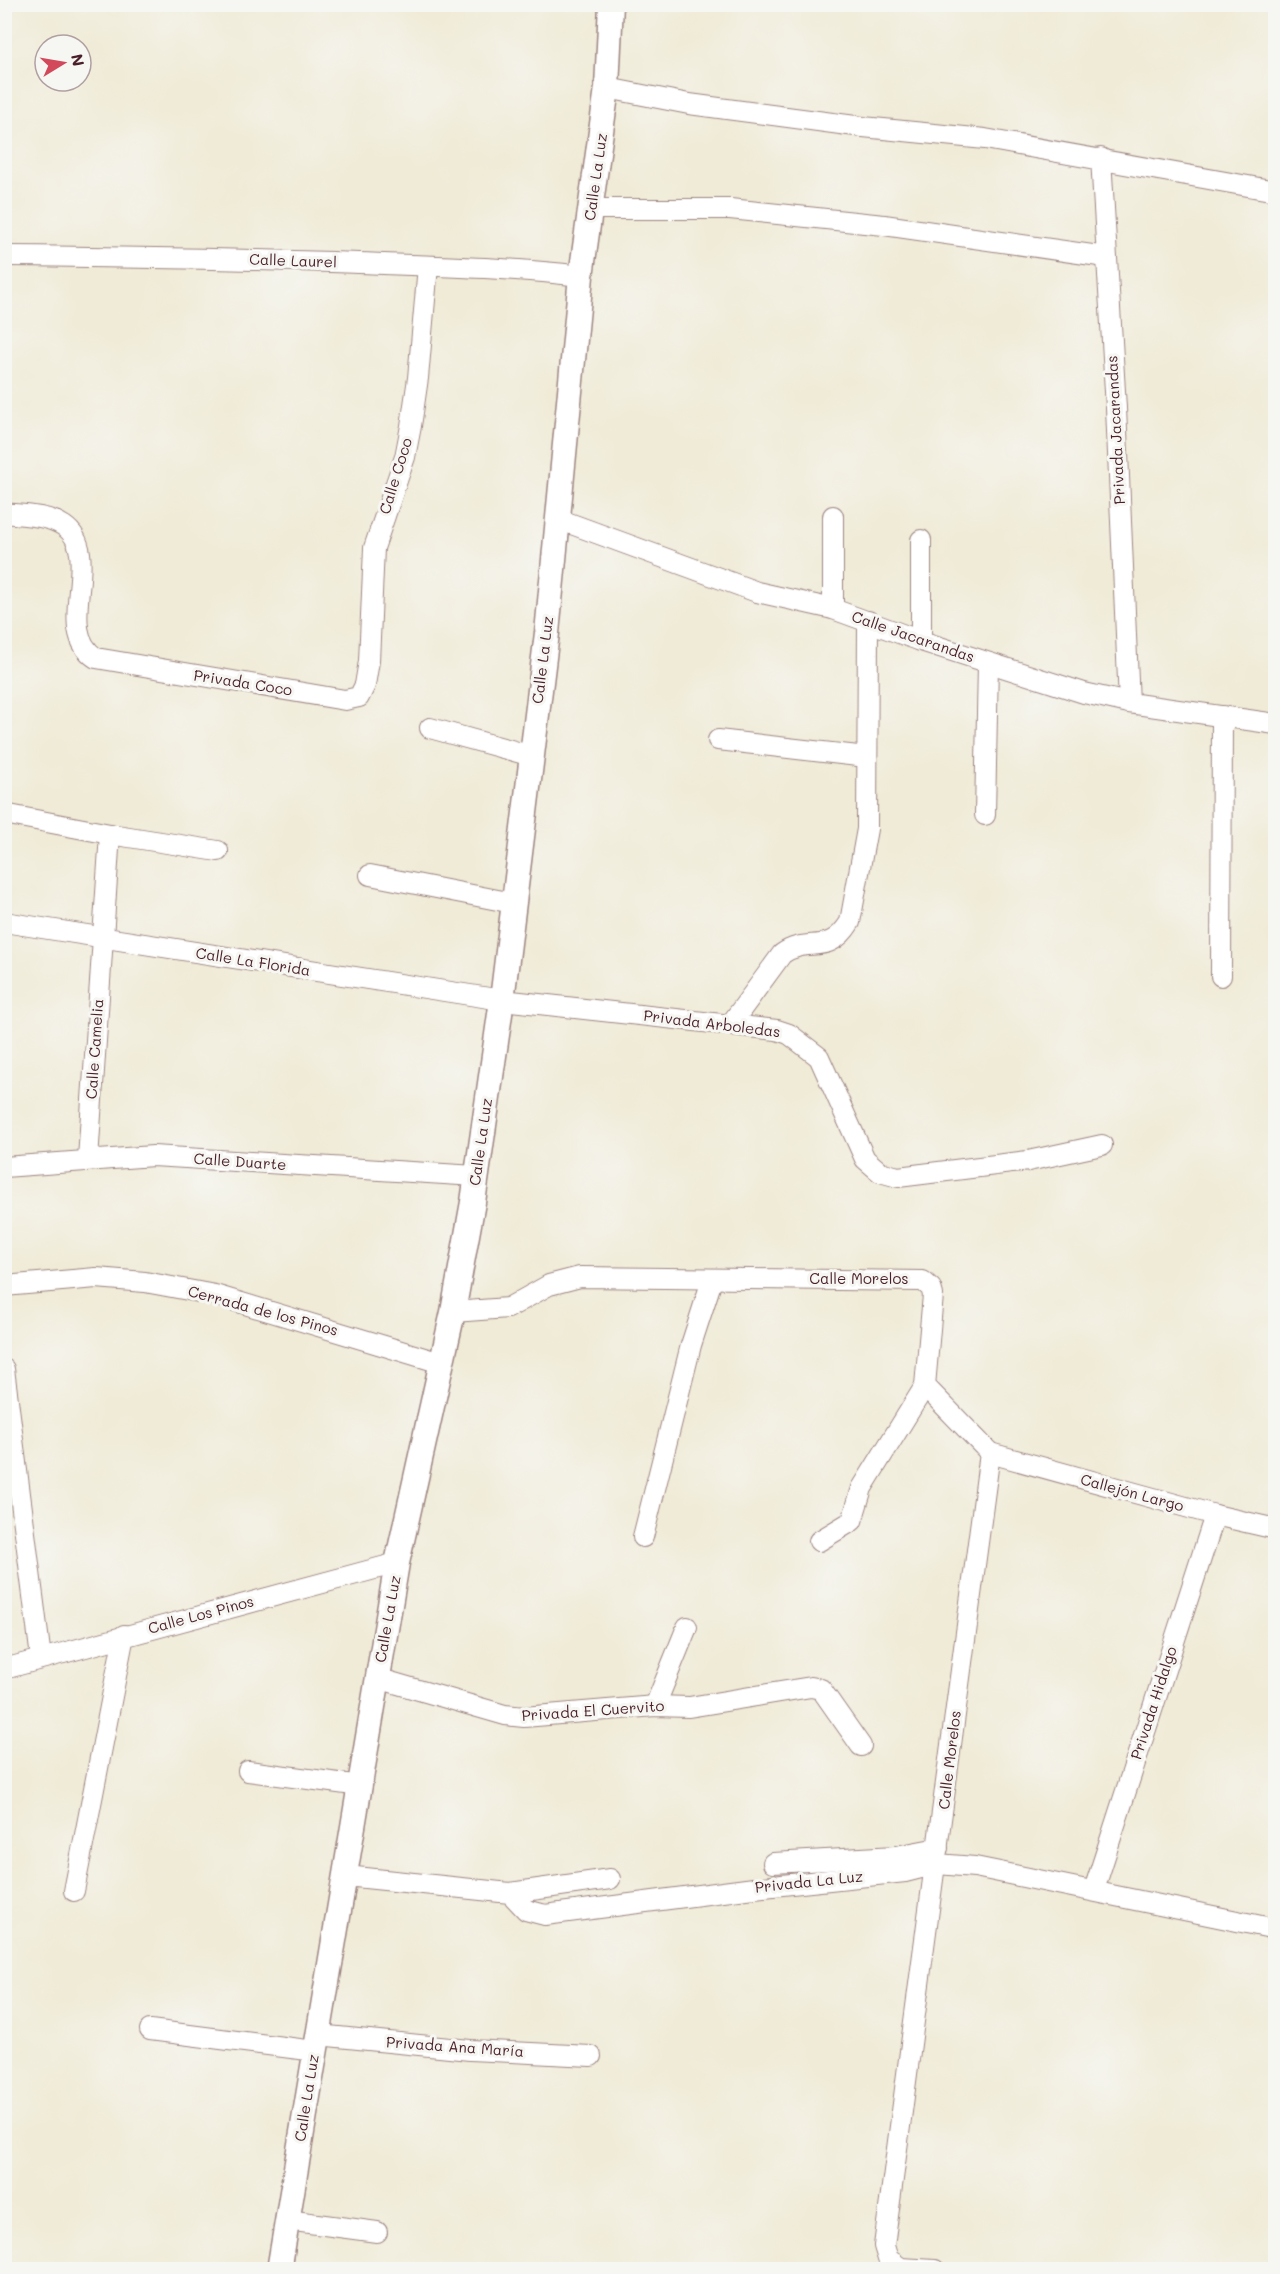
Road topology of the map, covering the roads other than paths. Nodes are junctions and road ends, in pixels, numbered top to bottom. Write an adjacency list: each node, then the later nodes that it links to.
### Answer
1 (612, 4): 2 (street, Calle La Luz)
2 (607, 88): 3 (street); 5 (street, Calle La Luz)
3 (1101, 158): 4 (street); 7 (street, Privada Jacarandas)
4 (1275, 191)
5 (591, 210): 7 (street); 9 (street, Calle La Luz)
6 (4, 256): 8 (street, Calle Laurel)
7 (1106, 256): 19 (street, Privada Jacarandas)
8 (428, 266): 9 (street, Calle Laurel); 18 (street, Calle Coco)
9 (582, 276): 12 (street, Calle La Luz)
10 (4, 513): 18 (street, Privada Coco)
11 (833, 516): 14 (street)
12 (558, 519): 14 (street, Calle Jacarandas); 24 (street, Calle La Luz)
13 (921, 540): 16 (street)
14 (833, 609): 15 (street, Calle Jacarandas)
15 (868, 621): 16 (street, Calle Jacarandas); 25 (street)
16 (921, 641): 17 (street, Calle Jacarandas)
17 (988, 663): 19 (street, Calle Jacarandas); 27 (street)
18 (364, 686)
19 (1129, 703): 20 (street, Calle Jacarandas)
20 (1222, 716): 21 (street, Calle Jacarandas); 34 (street)
21 (1275, 724)
22 (430, 728): 24 (street)
23 (718, 740): 25 (street)
24 (532, 756): 31 (street, Calle La Luz)
25 (867, 757): 36 (street)
26 (4, 814): 28 (street)
27 (985, 814)
28 (110, 834): 29 (street); 33 (street, Calle Camelia)
29 (218, 851)
30 (370, 875): 31 (street)
31 (513, 903): 35 (street, Calle La Luz)
32 (4, 922): 33 (street, Calle La Florida)
33 (102, 939): 35 (street, Calle La Florida); 38 (street, Calle Camelia)
34 (1221, 976)
35 (502, 1000): 36 (street, Privada Arboledas); 40 (street, Calle La Luz)
36 (730, 1025): 37 (street, Privada Arboledas)
37 (1102, 1145)
38 (88, 1159): 39 (street, Calle Duarte); 40 (street, Calle Duarte)
39 (4, 1167)
40 (476, 1176): 43 (street, Calle La Luz)
41 (712, 1280): 43 (street, Calle Morelos); 46 (street, Calle Morelos); 50 (street)
42 (6, 1290): 44 (street, Cerrada de los Pinos)
43 (453, 1312): 44 (street, Calle La Luz)
44 (441, 1363): 52 (street, Calle La Luz)
45 (4, 1369): 55 (street)
46 (925, 1386): 47 (street); 51 (street)
47 (990, 1454): 48 (street, Callejón Largo); 62 (street, Calle Morelos)
48 (1215, 1515): 49 (street, Callejón Largo); 67 (street, Privada Hidalgo)
49 (1275, 1529)
50 (643, 1537)
51 (819, 1541)
52 (398, 1563): 54 (street, Calle Los Pinos); 57 (street, Calle La Luz)
53 (687, 1627): 58 (street)
54 (124, 1635): 55 (street, Calle Los Pinos); 66 (street)
55 (41, 1658): 56 (street, Calle Los Pinos)
56 (4, 1669)
57 (377, 1678): 58 (street, Privada El Cuervito); 61 (street, Calle La Luz)
58 (656, 1706): 59 (street, Privada El Cuervito)
59 (861, 1746)
60 (248, 1771): 61 (street)
61 (361, 1786): 64 (street, Calle La Luz)
62 (938, 1856): 63 (street); 67 (street, Privada La Luz); 68 (street, Privada La Luz); 76 (street, Calle Morelos)
63 (773, 1863)
64 (346, 1876): 68 (street); 71 (street, Calle La Luz)
65 (610, 1879): 68 (street)
66 (74, 1890)
67 (1094, 1890): 69 (street, Privada La Luz)
68 (510, 1893)
69 (1275, 1929)
70 (150, 2030): 71 (street, Privada Ana María)
71 (316, 2043): 72 (street, Privada Ana María); 73 (street, Calle La Luz)
72 (591, 2056)
73 (287, 2220): 74 (street); 75 (street, Calle La Luz)
74 (377, 2232)
75 (279, 2270)
76 (935, 2270)

